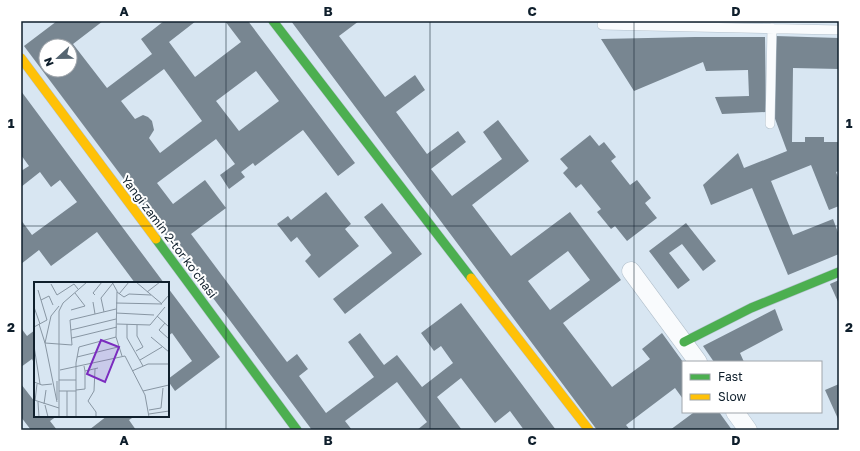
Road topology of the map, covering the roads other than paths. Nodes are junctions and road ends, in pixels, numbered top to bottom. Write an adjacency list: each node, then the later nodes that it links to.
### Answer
1 (273, 21): 13 (street)
2 (602, 26): 3 (lane)
3 (772, 28): 4 (lane); 6 (lane)
4 (839, 30)
5 (21, 58): 12 (street, Yangi zamin 2-tor koʻchasi)
6 (770, 124)
7 (631, 271): 9 (street)
8 (839, 272): 9 (street)
9 (684, 342): 10 (street)
10 (697, 361)
11 (736, 413): 14 (street)
12 (297, 430)
13 (589, 430)
14 (748, 430)

